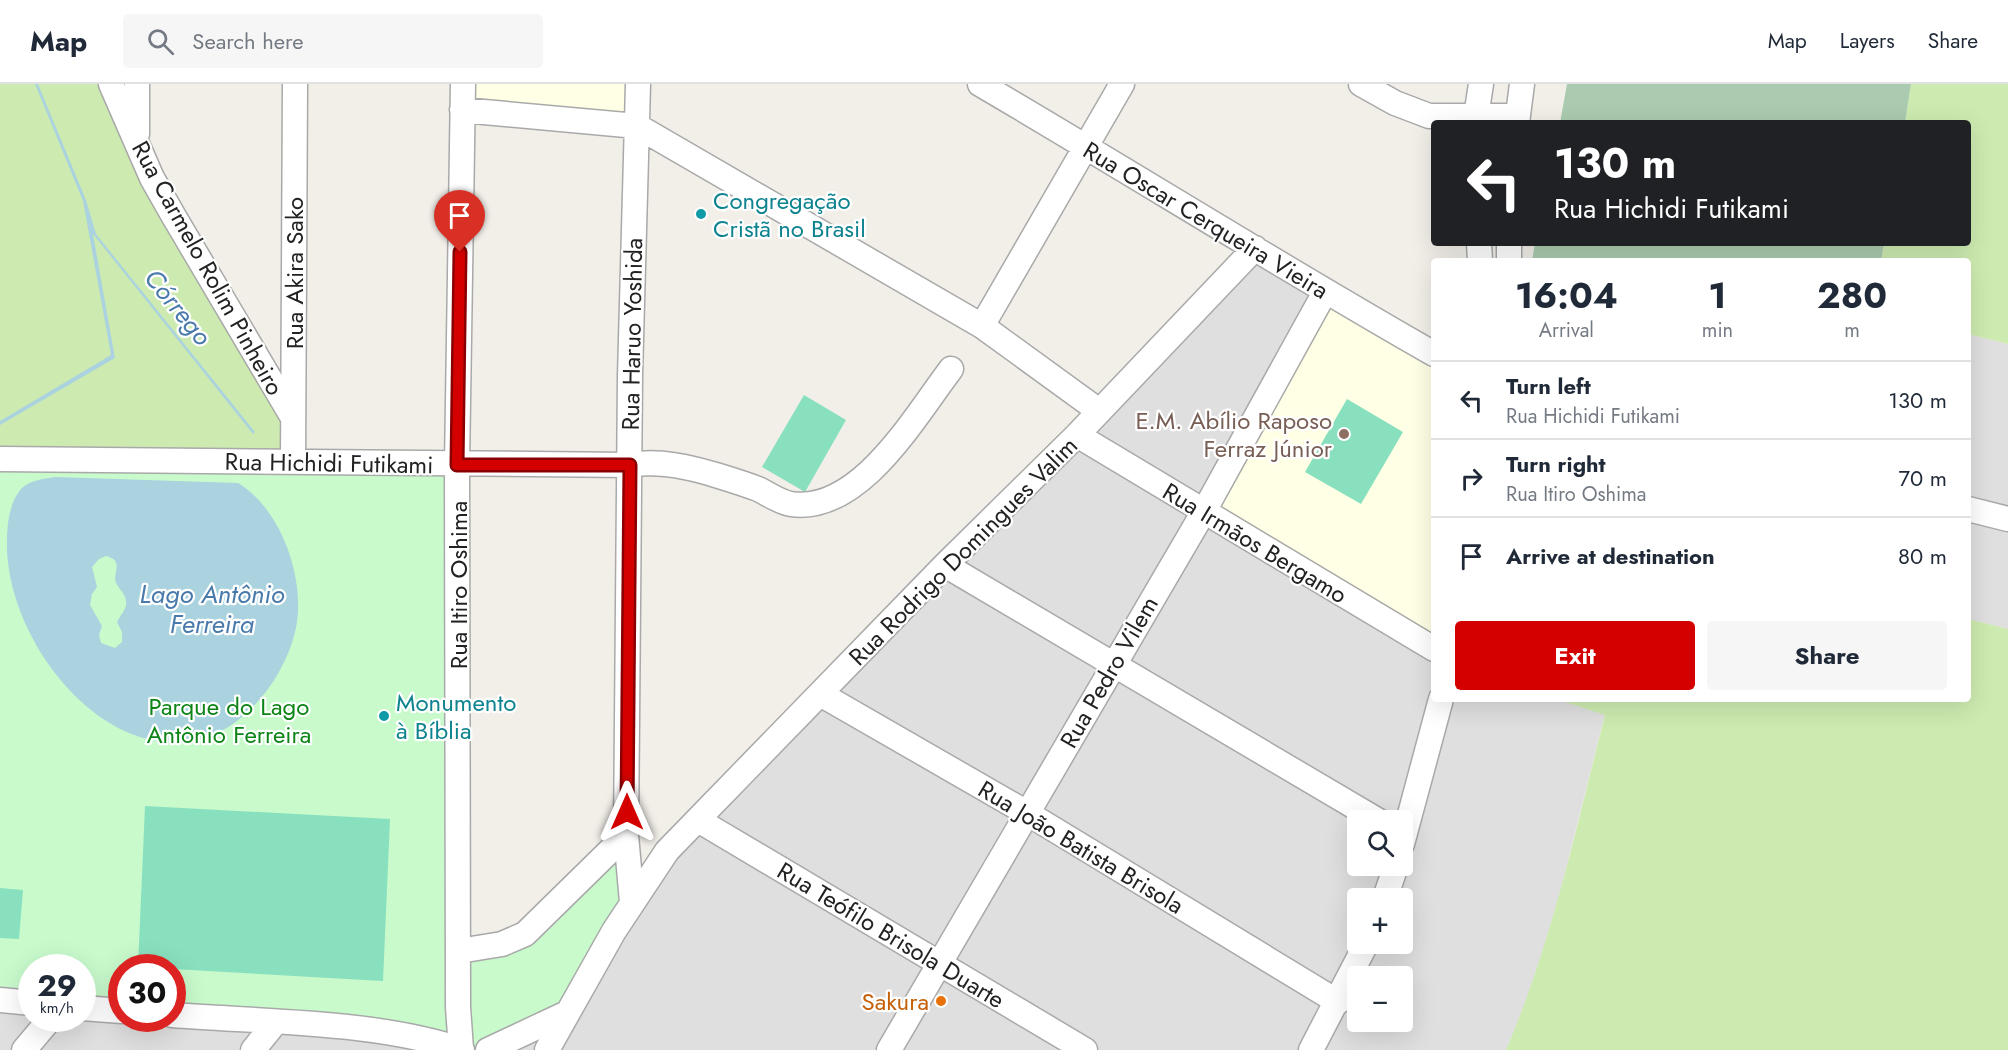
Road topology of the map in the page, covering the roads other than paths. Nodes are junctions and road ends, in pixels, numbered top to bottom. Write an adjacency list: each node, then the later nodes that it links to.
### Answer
1 (111, 84): 15 (street, Rua Carmelo Rolim Pinheiro)
2 (137, 84): 15 (street)
3 (295, 84): 23 (street, Rua Akira Sako)
4 (463, 84): 11 (street, Rua Itiro Oshima)
5 (638, 84): 14 (street, Rua Haruo Yoshida)
6 (980, 84): 16 (street, Rua Oscar Cerqueira Vieira)
7 (1122, 84): 16 (street)
8 (1361, 84): 12 (street)
9 (1481, 84): 12 (street)
10 (1522, 84): 13 (street)
11 (462, 110): 14 (street); 27 (street, Rua Itiro Oshima)
12 (1475, 120): 13 (street)
13 (1517, 120)
14 (637, 126): 19 (street); 28 (street, Rua Haruo Yoshida)
15 (138, 145): 23 (street, Rua Carmelo Rolim Pinheiro)
16 (1087, 147): 17 (street, Rua Oscar Cerqueira Vieira); 19 (street)
17 (1255, 248): 18 (street, Rua Oscar Cerqueira Vieira); 22 (street, Rua Rodrigo Domingues Valim)
18 (1325, 292): 20 (street, Rua Oscar Cerqueira Vieira); 30 (street, Rua Pedro Vilem)
19 (982, 326): 22 (street)
20 (1431, 352)
21 (951, 369): 28 (street, Rua Hichidi Futikami)
22 (1099, 411): 24 (street, Rua Rodrigo Domingues Valim)
23 (293, 418): 26 (street, Rua Akira Sako)
24 (1077, 435): 30 (street, Rua Irmãos Bergamo); 32 (street, Rua Rodrigo Domingues Valim)
25 (0, 459): 26 (street, Rua Hichidi Futikami)
26 (293, 462): 27 (street, Rua Hichidi Futikami)
27 (457, 465): 28 (street, Rua Hichidi Futikami); 43 (street, Rua Itiro Oshima)
28 (630, 465): 41 (street, Rua Haruo Yoshida)
29 (1971, 510): 31 (street)
30 (1203, 513): 33 (street, Rua Irmãos Bergamo); 34 (street, Rua Pedro Vilem)
31 (2008, 519)
32 (945, 565): 34 (street); 35 (street, Rua Rodrigo Domingues Valim)
33 (1431, 647)
34 (1113, 663): 37 (street); 39 (street, Rua Pedro Vilem)
35 (822, 695): 39 (street, Rua João Batista Brisola); 40 (street, Rua Rodrigo Domingues Valim)
36 (1440, 702): 38 (street)
37 (1360, 810)
38 (1411, 810)
39 (1027, 813): 45 (street, Rua Pedro Vilem); 48 (street, Rua João Batista Brisola)
40 (698, 820): 42 (street, Rua Rodrigo Domingues Valim); 45 (street, Rua Teófilo Brisola Duarte)
41 (626, 835): 42 (street, Rua Haruo Yoshida); 43 (street)
42 (632, 902): 49 (street, Rua Rodrigo Domingues Valim)
43 (459, 951): 55 (street, Rua Itiro Oshima)
44 (1361, 954): 48 (street)
45 (938, 964): 58 (street, Rua Pedro Vilem); 59 (street, Rua Teófilo Brisola Duarte)
46 (0, 1000): 47 (street)
47 (18, 1002)
48 (1338, 1002): 60 (street)
49 (567, 1013): 56 (street); 57 (street, Rua Rodrigo Domingues Valim)
50 (186, 1016): 51 (street)
51 (275, 1023): 54 (street); 55 (street)
52 (39, 1032): 53 (street)
53 (24, 1050)
54 (253, 1050)
55 (462, 1050)
56 (489, 1050)
57 (547, 1050)
58 (890, 1050)
59 (1085, 1050)
60 (1311, 1050)

